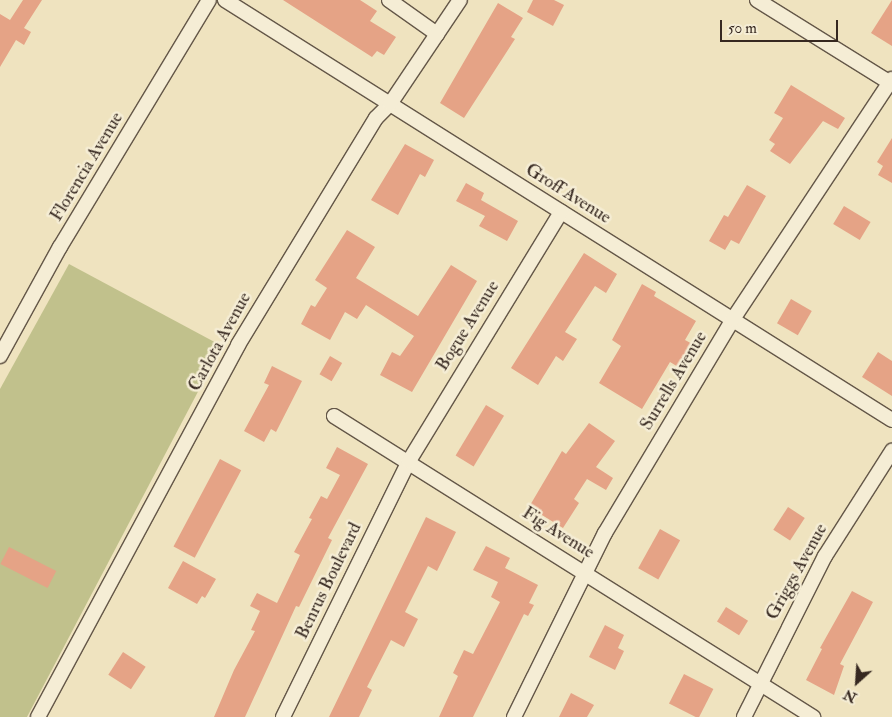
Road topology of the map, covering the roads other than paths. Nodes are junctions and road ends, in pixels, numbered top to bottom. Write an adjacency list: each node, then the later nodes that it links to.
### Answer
1 (209, 0): 11 (street, Florencia Avenue)
2 (225, 0): 8 (street, Groff Avenue)
3 (389, 0): 6 (street)
4 (460, 0): 6 (street, Carlota Avenue)
5 (757, 0): 7 (street)
6 (438, 34): 8 (street, Carlota Avenue)
7 (891, 82): 10 (street, Surrells Avenue)
8 (390, 104): 9 (street, Groff Avenue); 18 (street, Carlota Avenue)
9 (561, 212): 10 (street, Groff Avenue); 15 (street, Bogue Avenue)
10 (733, 319): 13 (street, Groff Avenue); 16 (street, Surrells Avenue)
11 (0, 356)
12 (334, 416): 15 (street, Fig Avenue)
13 (892, 420)
14 (892, 451): 17 (street, Griggs Avenue)
15 (409, 461): 16 (street, Fig Avenue); 19 (street, Benrus Boulevard)
16 (586, 572): 17 (street, Fig Avenue); 20 (street, Surrells Avenue)
17 (760, 684): 21 (street, Griggs Avenue); 22 (street, Fig Avenue)
18 (38, 717)
19 (283, 717)
20 (514, 717)
21 (744, 717)
22 (813, 717)

